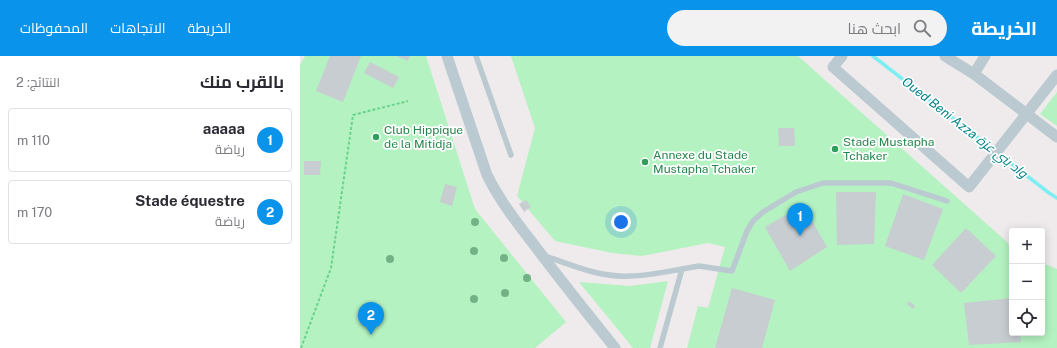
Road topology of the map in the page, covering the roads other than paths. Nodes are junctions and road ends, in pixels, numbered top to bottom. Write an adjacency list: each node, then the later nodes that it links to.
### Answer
1 (447, 56): 12 (street)
2 (476, 56): 10 (lane)
3 (842, 56): 8 (street)
4 (945, 56): 6 (street)
5 (986, 56): 6 (street)
6 (974, 74): 8 (street)
7 (1057, 75): 8 (street)
8 (1027, 114): 9 (street)
9 (1057, 136)
10 (511, 154)
11 (946, 201): 13 (lane)
12 (541, 255): 13 (lane); 14 (street)
13 (682, 269): 15 (lane)
14 (615, 348)
15 (660, 348)

